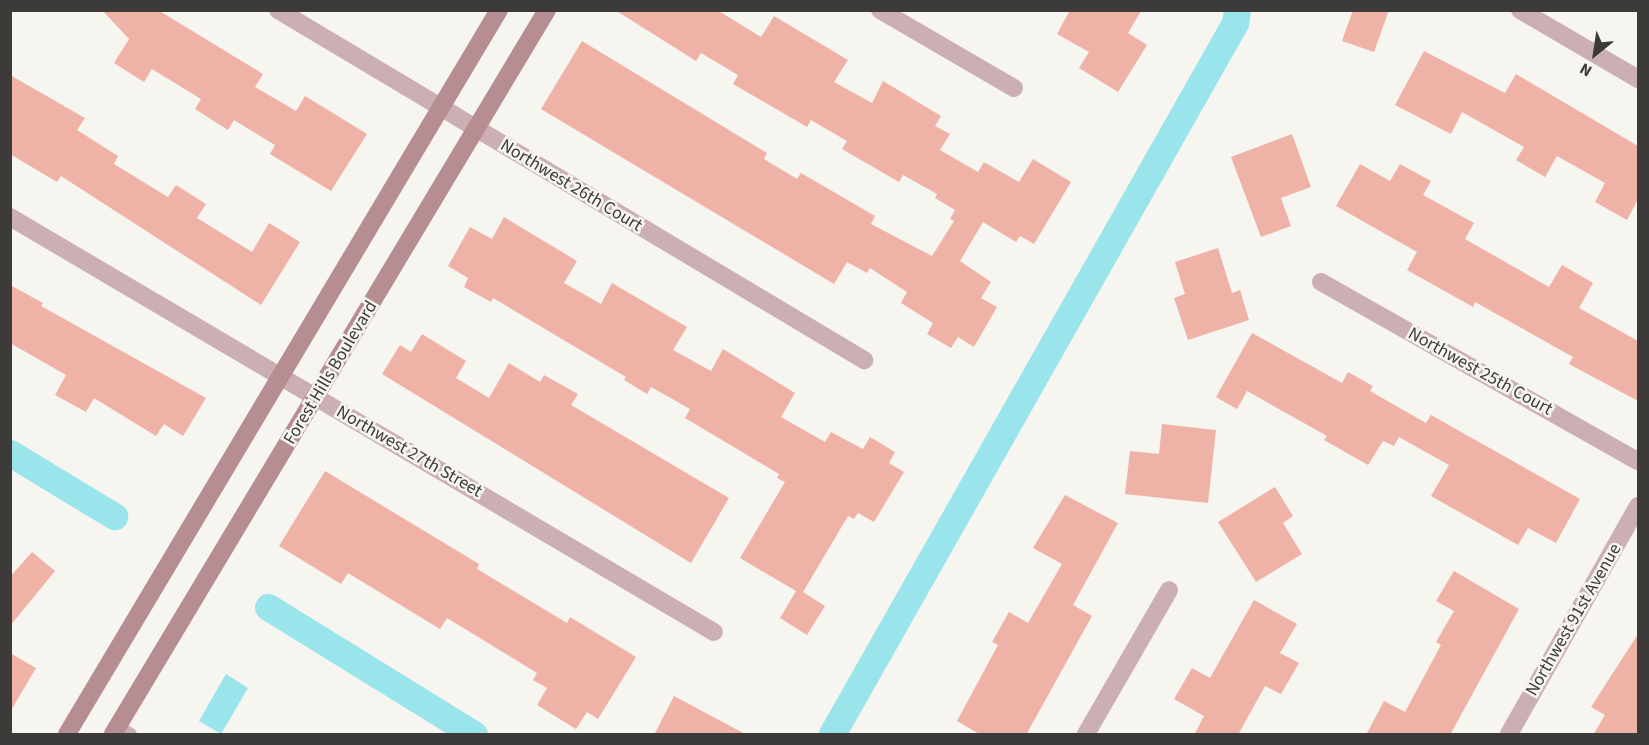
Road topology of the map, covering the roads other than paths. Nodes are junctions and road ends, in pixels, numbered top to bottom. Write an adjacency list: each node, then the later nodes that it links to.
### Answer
1 (278, 10): 8 (street, Northwest 26th Court)
2 (499, 10): 8 (street)
3 (547, 10): 9 (street, Forest Hills Boulevard)
4 (880, 10): 7 (street)
5 (1520, 10): 6 (street)
6 (1638, 79)
7 (1014, 88)
8 (440, 109): 9 (street, Northwest 26th Court); 13 (street)
9 (477, 130): 12 (street, Northwest 26th Court); 14 (street, Forest Hills Boulevard)
10 (10, 217): 13 (street, Northwest 27th Street)
11 (1321, 282): 15 (street, Northwest 25th Court)
12 (864, 360)
13 (279, 377): 14 (street, Northwest 27th Street); 20 (street)
14 (316, 398): 18 (street, Northwest 27th Street); 19 (street, Forest Hills Boulevard)
15 (1638, 461)
16 (1638, 506): 22 (street, Northwest 91st Avenue)
17 (1169, 590): 21 (street)
18 (714, 632)
19 (120, 732)
20 (67, 735)
21 (1086, 735)
22 (1509, 735)

